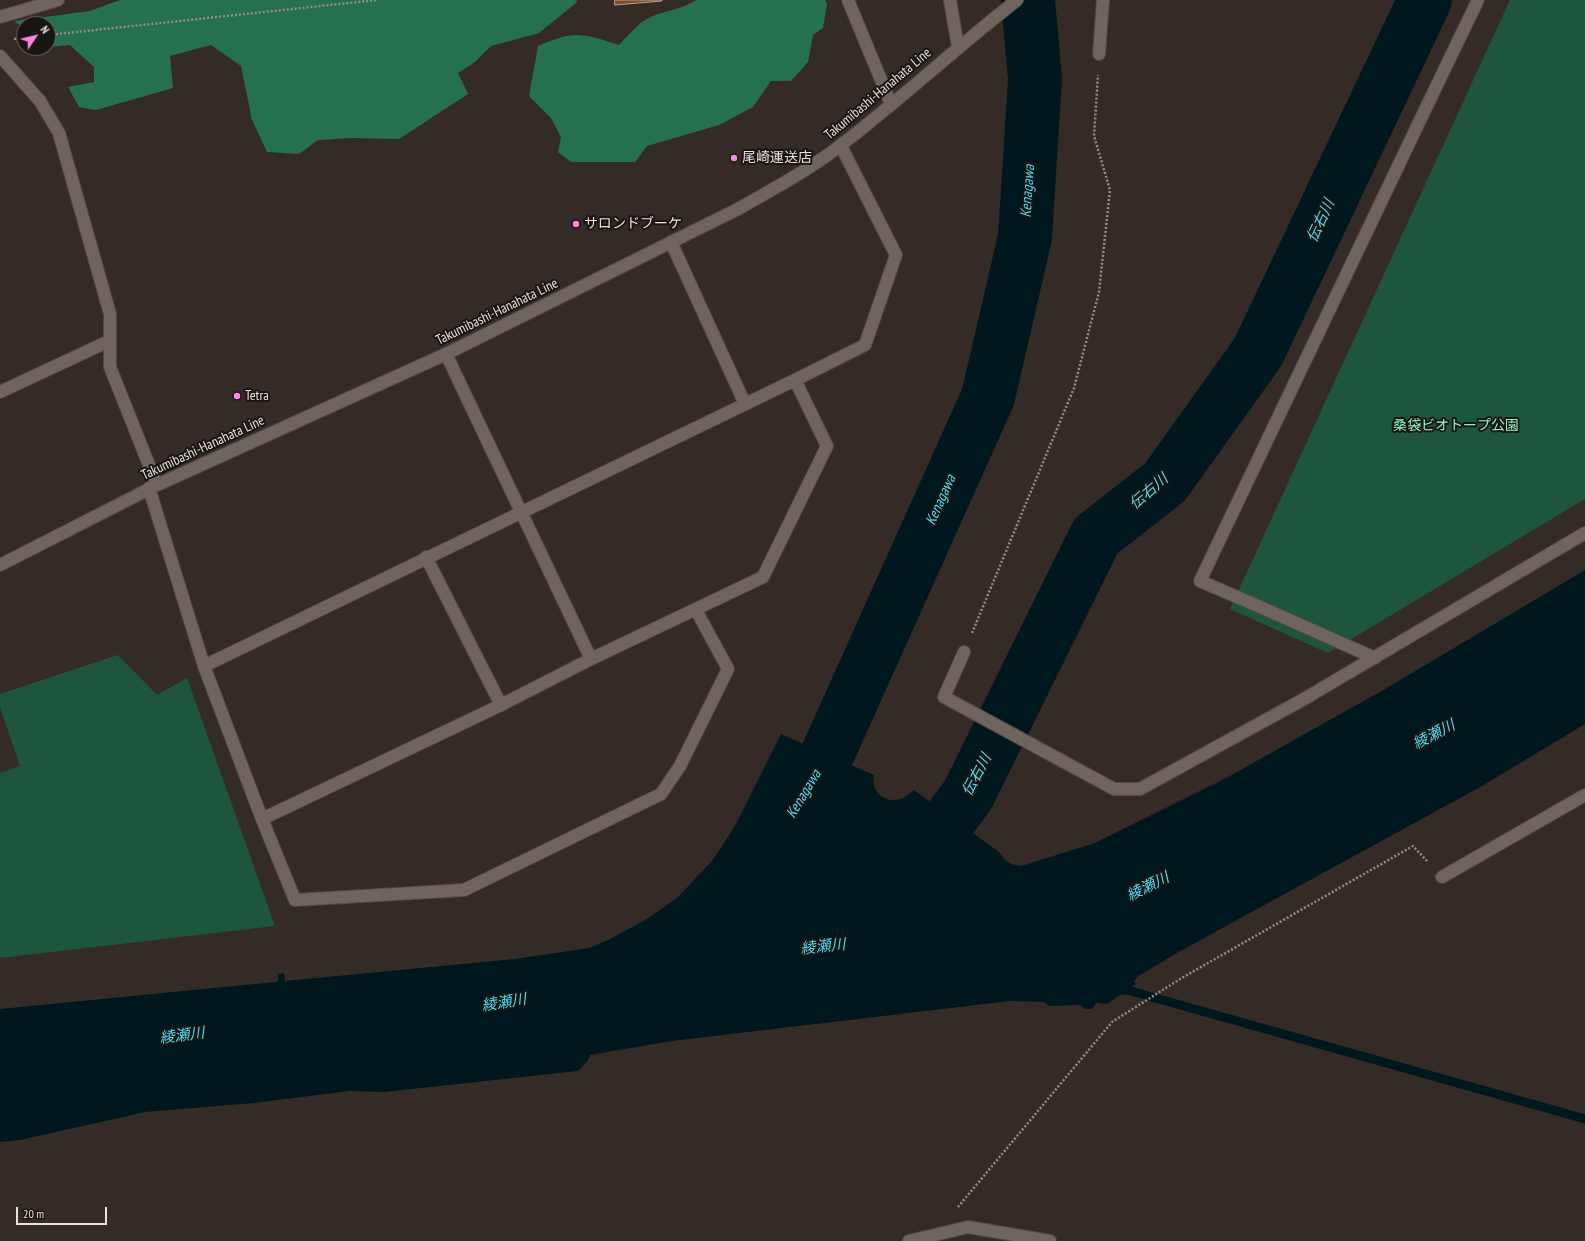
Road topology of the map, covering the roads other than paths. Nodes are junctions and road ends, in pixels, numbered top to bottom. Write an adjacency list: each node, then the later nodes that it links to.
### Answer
1 (58, 0): 7 (street)
2 (848, 0): 11 (street)
3 (950, 0): 8 (street)
4 (1017, 0): 8 (street, Takumibashi-Hanahata Line)
5 (1103, 0): 9 (street)
6 (1478, 0): 26 (street)
7 (0, 17)
8 (958, 47): 11 (street, Takumibashi-Hanahata Line)
9 (1099, 54)
10 (0, 56): 14 (street)
11 (891, 104): 12 (street, Takumibashi-Hanahata Line)
12 (841, 146): 13 (street, Takumibashi-Hanahata Line); 16 (street)
13 (671, 242): 15 (street, Takumibashi-Hanahata Line); 18 (street)
14 (109, 341): 17 (street); 19 (street)
15 (446, 354): 19 (street, Takumibashi-Hanahata Line); 20 (street)
16 (796, 380): 18 (street); 24 (street)
17 (0, 392)
18 (745, 404): 20 (street)
19 (153, 486): 23 (street, Takumibashi-Hanahata Line); 28 (street)
20 (521, 512): 22 (street); 27 (street)
21 (1585, 533): 26 (street)
22 (426, 557): 28 (street); 29 (street)
23 (0, 565)
24 (696, 610): 27 (street); 31 (street)
25 (964, 652): 26 (street)
26 (1375, 658)
27 (591, 659): 29 (street)
28 (204, 666): 31 (street)
29 (501, 705): 31 (street)
30 (1585, 795): 32 (street)
31 (262, 819)
32 (1442, 877)
33 (1030, 1239): 34 (street); 35 (street)
34 (909, 1241)
35 (1050, 1241)

